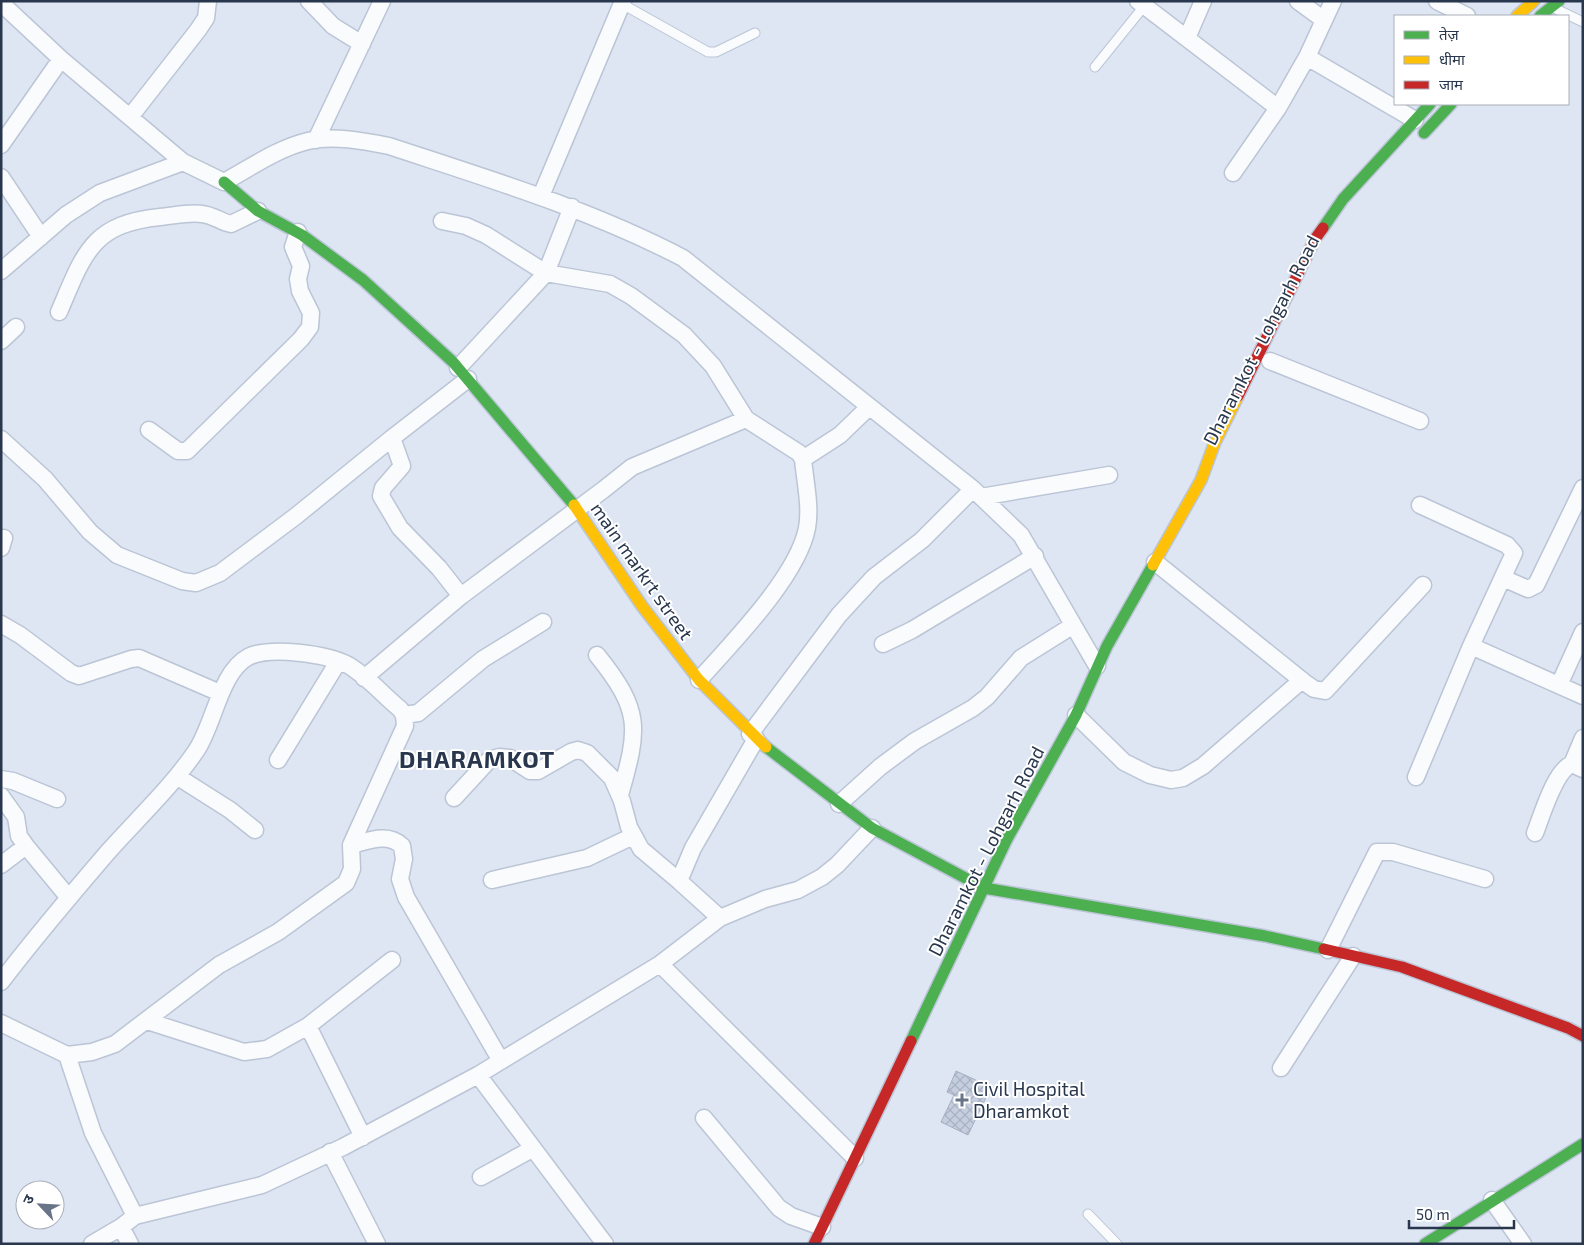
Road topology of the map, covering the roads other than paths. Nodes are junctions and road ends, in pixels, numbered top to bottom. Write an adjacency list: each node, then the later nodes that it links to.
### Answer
1 (208, 1): 27 (street)
2 (309, 1): 20 (street)
3 (382, 1): 20 (street)
4 (1204, 1): 19 (street)
5 (1298, 1): 16 (street)
6 (1333, 1): 16 (street)
7 (1437, 1): 13 (street)
8 (1534, 1): 14 (street)
9 (622, 2): 18 (lane); 36 (street)
10 (1, 3): 22 (street)
11 (1142, 3): 19 (street); 23 (lane)
12 (1555, 4): 15 (street); 17 (lane)
13 (1465, 15)
14 (1518, 15)
15 (1541, 15)
16 (1324, 20): 21 (street)
17 (1583, 22)
18 (755, 33)
19 (1187, 38): 26 (street)
20 (362, 44): 30 (street)
21 (1307, 57): 26 (street); 28 (street)
22 (61, 59): 27 (street); 31 (street)
23 (1095, 68)
24 (1429, 105): 28 (street, Dharamkot - Lohgarh Road)
25 (1450, 105): 29 (street)
26 (1278, 108): 33 (street)
27 (130, 117): 32 (street)
28 (1415, 120): 58 (street, Dharamkot - Lohgarh Road)
29 (1419, 138)
30 (316, 140): 35 (street); 36 (street)
31 (1, 145)
32 (183, 162): 35 (street); 41 (street)
33 (1233, 173)
34 (1, 177): 41 (street)
35 (224, 182): 38 (street, main markrt street)
36 (541, 196): 37 (street)
37 (572, 207): 43 (street); 49 (street)
38 (258, 211): 40 (street, main markrt street); 44 (street)
39 (442, 222): 43 (street)
40 (300, 234): 48 (street, main markrt street); 52 (street)
41 (41, 237): 42 (street)
42 (1, 271)
43 (546, 273): 48 (street); 50 (street)
44 (59, 312)
45 (16, 327): 46 (street)
46 (1, 341)
47 (1270, 361): 51 (street)
48 (463, 374): 53 (street); 62 (street, main markrt street)
49 (869, 407): 56 (street); 60 (street)
50 (746, 419): 56 (street); 62 (street)
51 (1420, 421)
52 (149, 430)
53 (392, 438): 54 (street); 67 (street)
54 (1, 439)
55 (1220, 457): 58 (street, Dharamkot - Lohgarh Road)
56 (803, 459): 78 (street)
57 (1109, 475): 60 (street)
58 (1201, 480): 64 (street, Dharamkot - Lohgarh Road)
59 (1583, 488): 65 (street)
60 (977, 493): 63 (street); 85 (street)
61 (1420, 505): 65 (street)
62 (577, 508): 67 (street); 78 (street, main markrt street)
63 (1035, 556): 70 (street); 72 (street)
64 (1155, 562): 76 (street, Dharamkot - Lohgarh Road); 79 (street)
65 (1503, 578): 73 (street)
66 (1423, 585): 79 (street)
67 (461, 596): 77 (street)
68 (543, 622): 83 (street)
69 (1, 624): 81 (street)
70 (1072, 626): 76 (street); 96 (street)
71 (1583, 632): 80 (street)
72 (883, 644)
73 (1471, 646): 80 (street); 90 (street)
74 (596, 655): 92 (street)
75 (338, 662): 77 (street); 81 (street); 87 (street)
76 (1097, 666): 84 (street, Dharamkot - Lohgarh Road)
77 (364, 678): 83 (street)
78 (699, 680): 85 (street, main markrt street)
79 (1302, 680): 84 (street)
80 (1559, 685): 82 (street)
81 (220, 693): 89 (street)
82 (1583, 696)
83 (404, 715): 101 (street)
84 (1076, 715): 107 (street, Dharamkot - Lohgarh Road)
85 (753, 736): 96 (street, main markrt street); 106 (street)
86 (1583, 738): 88 (street)
87 (278, 760)
88 (1578, 767): 99 (street)
89 (178, 777): 98 (street); 108 (street)
90 (1416, 777)
91 (1, 778): 95 (street)
92 (620, 795): 94 (street); 100 (street)
93 (1, 796): 102 (street)
94 (454, 798)
95 (57, 799)
96 (839, 804): 97 (street, main markrt street)
97 (872, 828): 107 (street, main markrt street); 109 (street)
98 (255, 830)
99 (1535, 832)
100 (634, 836): 104 (street); 106 (street)
101 (351, 844): 115 (street); 120 (street)
102 (26, 846): 103 (street); 108 (street)
103 (1, 865)
104 (492, 880)
105 (1485, 880): 110 (street)
106 (679, 881): 109 (street)
107 (984, 888): 110 (street, main markrt street); 128 (street, Dharamkot - Lohgarh Road)
108 (69, 898): 114 (street)
109 (720, 918): 113 (street)
110 (1328, 950): 111 (street, main markrt street)
111 (1353, 956): 118 (street, main markrt street); 121 (street)
112 (392, 960): 117 (street)
113 (660, 964): 120 (street); 128 (street)
114 (1, 982)
115 (147, 1021): 117 (street); 119 (street)
116 (1, 1023): 119 (street)
117 (308, 1026): 124 (street)
118 (1583, 1036)
119 (67, 1054): 132 (street)
120 (500, 1061): 122 (street)
121 (1281, 1068)
122 (478, 1075): 124 (street); 126 (street)
123 (704, 1118): 134 (street)
124 (363, 1136): 127 (street)
125 (1583, 1144): 130 (street)
126 (532, 1149): 129 (street); 138 (street)
127 (330, 1152): 132 (street); 137 (street)
128 (855, 1158): 134 (street, Dharamkot - Lohgarh Road)
129 (481, 1177)
130 (1492, 1200): 141 (street); 142 (street)
131 (1088, 1214): 140 (lane)
132 (135, 1216): 133 (street)
133 (121, 1227): 135 (street); 136 (street)
134 (822, 1227): 139 (street, Dharamkot - Lohgarh Road)
135 (92, 1244)
136 (130, 1244)
137 (377, 1244)
138 (606, 1244)
139 (814, 1244)
140 (1117, 1244)
141 (1425, 1244)
142 (1523, 1244)

